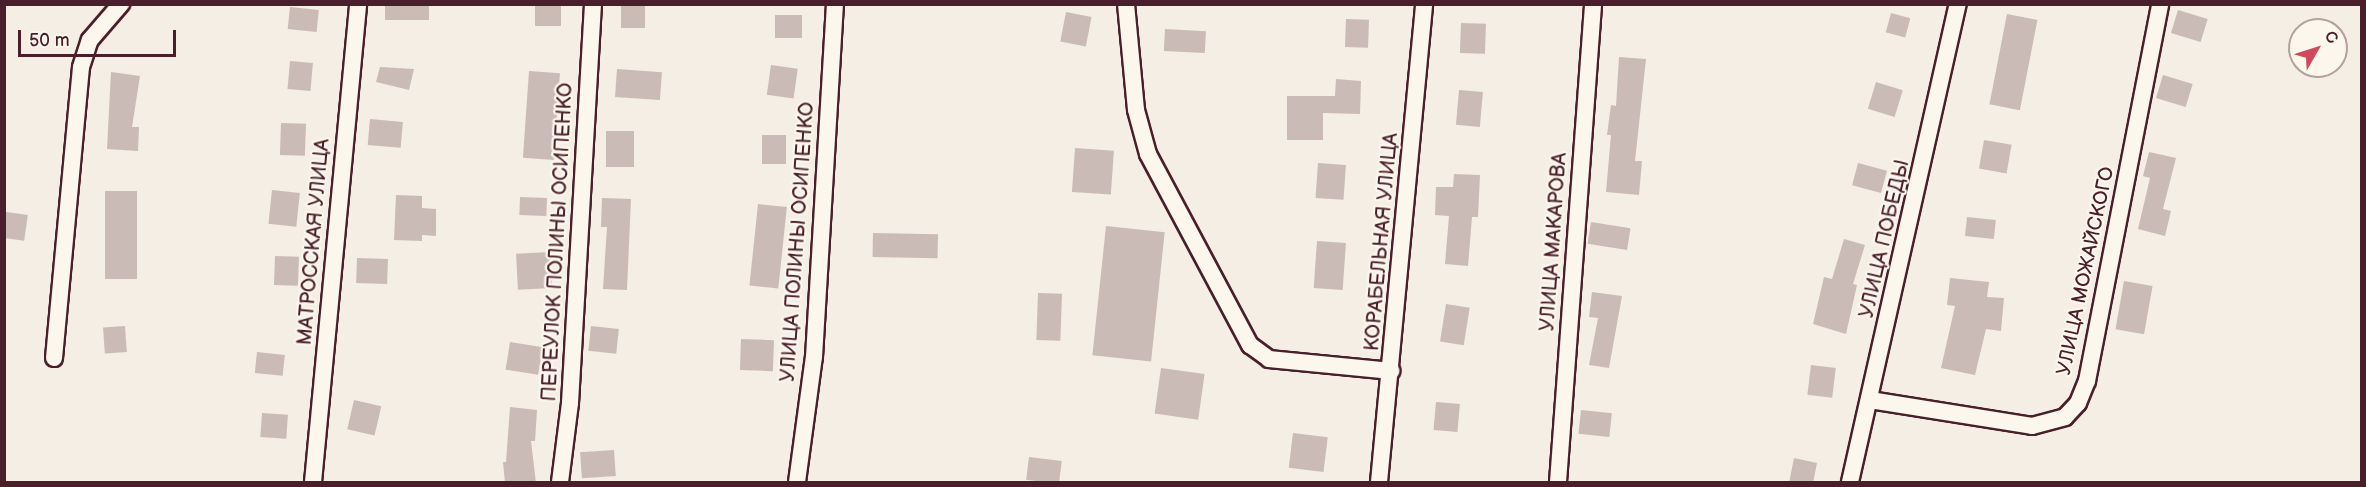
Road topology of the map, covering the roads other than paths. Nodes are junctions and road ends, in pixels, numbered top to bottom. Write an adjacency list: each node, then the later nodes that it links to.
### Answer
1 (121, 4): 10 (street)
2 (358, 4): 13 (street, МАТРОССКАЯ УЛИЦА)
3 (593, 4): 14 (street, ПЕРЕУЛОК ПОЛИНЫ ОСИПЕНКО)
4 (835, 4): 15 (street, УЛИЦА ПОЛИНЫ ОСИПЕНКО)
5 (1126, 4): 11 (street)
6 (1424, 4): 11 (street, КОРАБЕЛЬНАЯ УЛИЦА)
7 (1593, 4): 17 (street, УЛИЦА МАКАРОВА)
8 (1958, 4): 12 (street, УЛИЦА ПОБЕДЫ)
9 (2160, 4): 12 (street, УЛИЦА МОЖАЙСКОГО)
10 (54, 358)
11 (1391, 371): 16 (street, КОРАБЕЛЬНАЯ УЛИЦА)
12 (1870, 400): 18 (street, УЛИЦА ПОБЕДЫ)
13 (313, 483)
14 (560, 483)
15 (797, 483)
16 (1379, 483)
17 (1558, 483)
18 (1850, 483)

